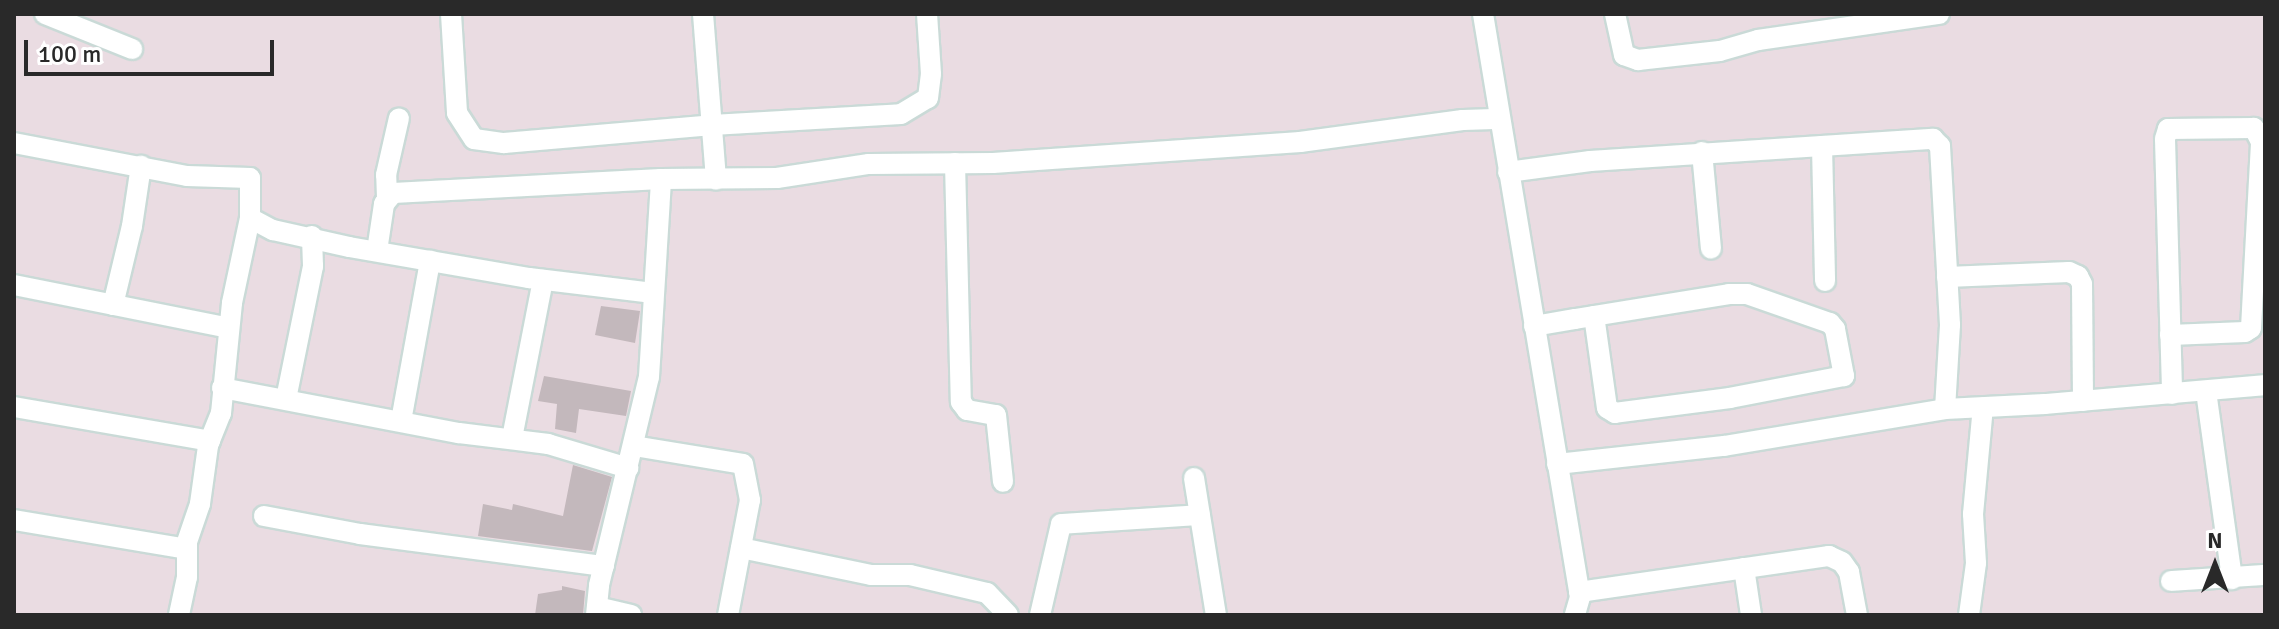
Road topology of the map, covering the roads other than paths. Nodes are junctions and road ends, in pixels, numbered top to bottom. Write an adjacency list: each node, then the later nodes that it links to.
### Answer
1 (45, 14): 8 (street)
2 (451, 14): 11 (street)
3 (703, 14): 11 (street)
4 (927, 14): 11 (street)
5 (1483, 14): 10 (street)
6 (1615, 14): 7 (street)
7 (1939, 14)
8 (132, 49)
9 (399, 118): 20 (street)
10 (1499, 119): 15 (street); 17 (street)
11 (712, 125): 19 (street)
12 (14, 143): 16 (street)
13 (1822, 146): 14 (street); 26 (street); 28 (street)
14 (1702, 152): 17 (street); 23 (street)
15 (955, 163): 19 (street); 52 (street)
16 (141, 166): 21 (street); 31 (street)
17 (1508, 172): 33 (street)
18 (661, 179): 19 (street); 20 (street); 30 (street)
19 (716, 179)
20 (387, 198): 24 (street)
21 (250, 218): 22 (street); 34 (street)
22 (312, 236): 24 (street); 40 (street)
23 (1711, 249)
24 (377, 251): 25 (street)
25 (430, 261): 27 (street); 45 (street)
26 (1947, 277): 41 (street); 44 (street)
27 (543, 280): 30 (street); 46 (street)
28 (1825, 281)
29 (14, 285): 31 (street)
30 (653, 293): 48 (street)
31 (113, 305): 34 (street)
32 (1594, 316): 32 (street); 33 (street)
33 (1534, 326): 49 (street)
34 (229, 328): 37 (street)
35 (2170, 335): 35 (street); 39 (street)
36 (2265, 385): 38 (street)
37 (222, 388): 40 (street); 47 (street)
38 (2206, 391): 39 (street); 61 (street)
39 (2172, 394): 41 (street)
40 (286, 399): 45 (street)
41 (2083, 401): 43 (street)
42 (14, 407): 47 (street)
43 (1983, 407): 44 (street); 74 (street)
44 (1945, 409): 49 (street)
45 (401, 421): 46 (street)
46 (512, 438): 50 (street)
47 (210, 441): 57 (street)
48 (634, 446): 50 (street); 56 (street)
49 (1557, 464): 63 (street)
50 (628, 468): 58 (street)
51 (1194, 478): 53 (street)
52 (1003, 482)
53 (1200, 515): 69 (street); 70 (street)
54 (264, 516): 58 (street)
55 (14, 520): 57 (street)
56 (741, 548): 67 (street); 68 (street)
57 (187, 549): 65 (street)
58 (604, 566): 64 (street)
59 (1744, 568): 63 (street); 72 (street); 73 (street)
60 (2265, 575): 61 (street)
61 (2232, 579): 62 (street)
62 (2171, 581)
63 (1578, 601): 71 (street)
64 (596, 611): 66 (street)
65 (182, 614)
66 (631, 615)
67 (728, 615)
68 (1008, 615)
69 (1040, 615)
70 (1216, 615)
71 (1592, 615)
72 (1751, 615)
73 (1857, 615)
74 (1969, 615)

